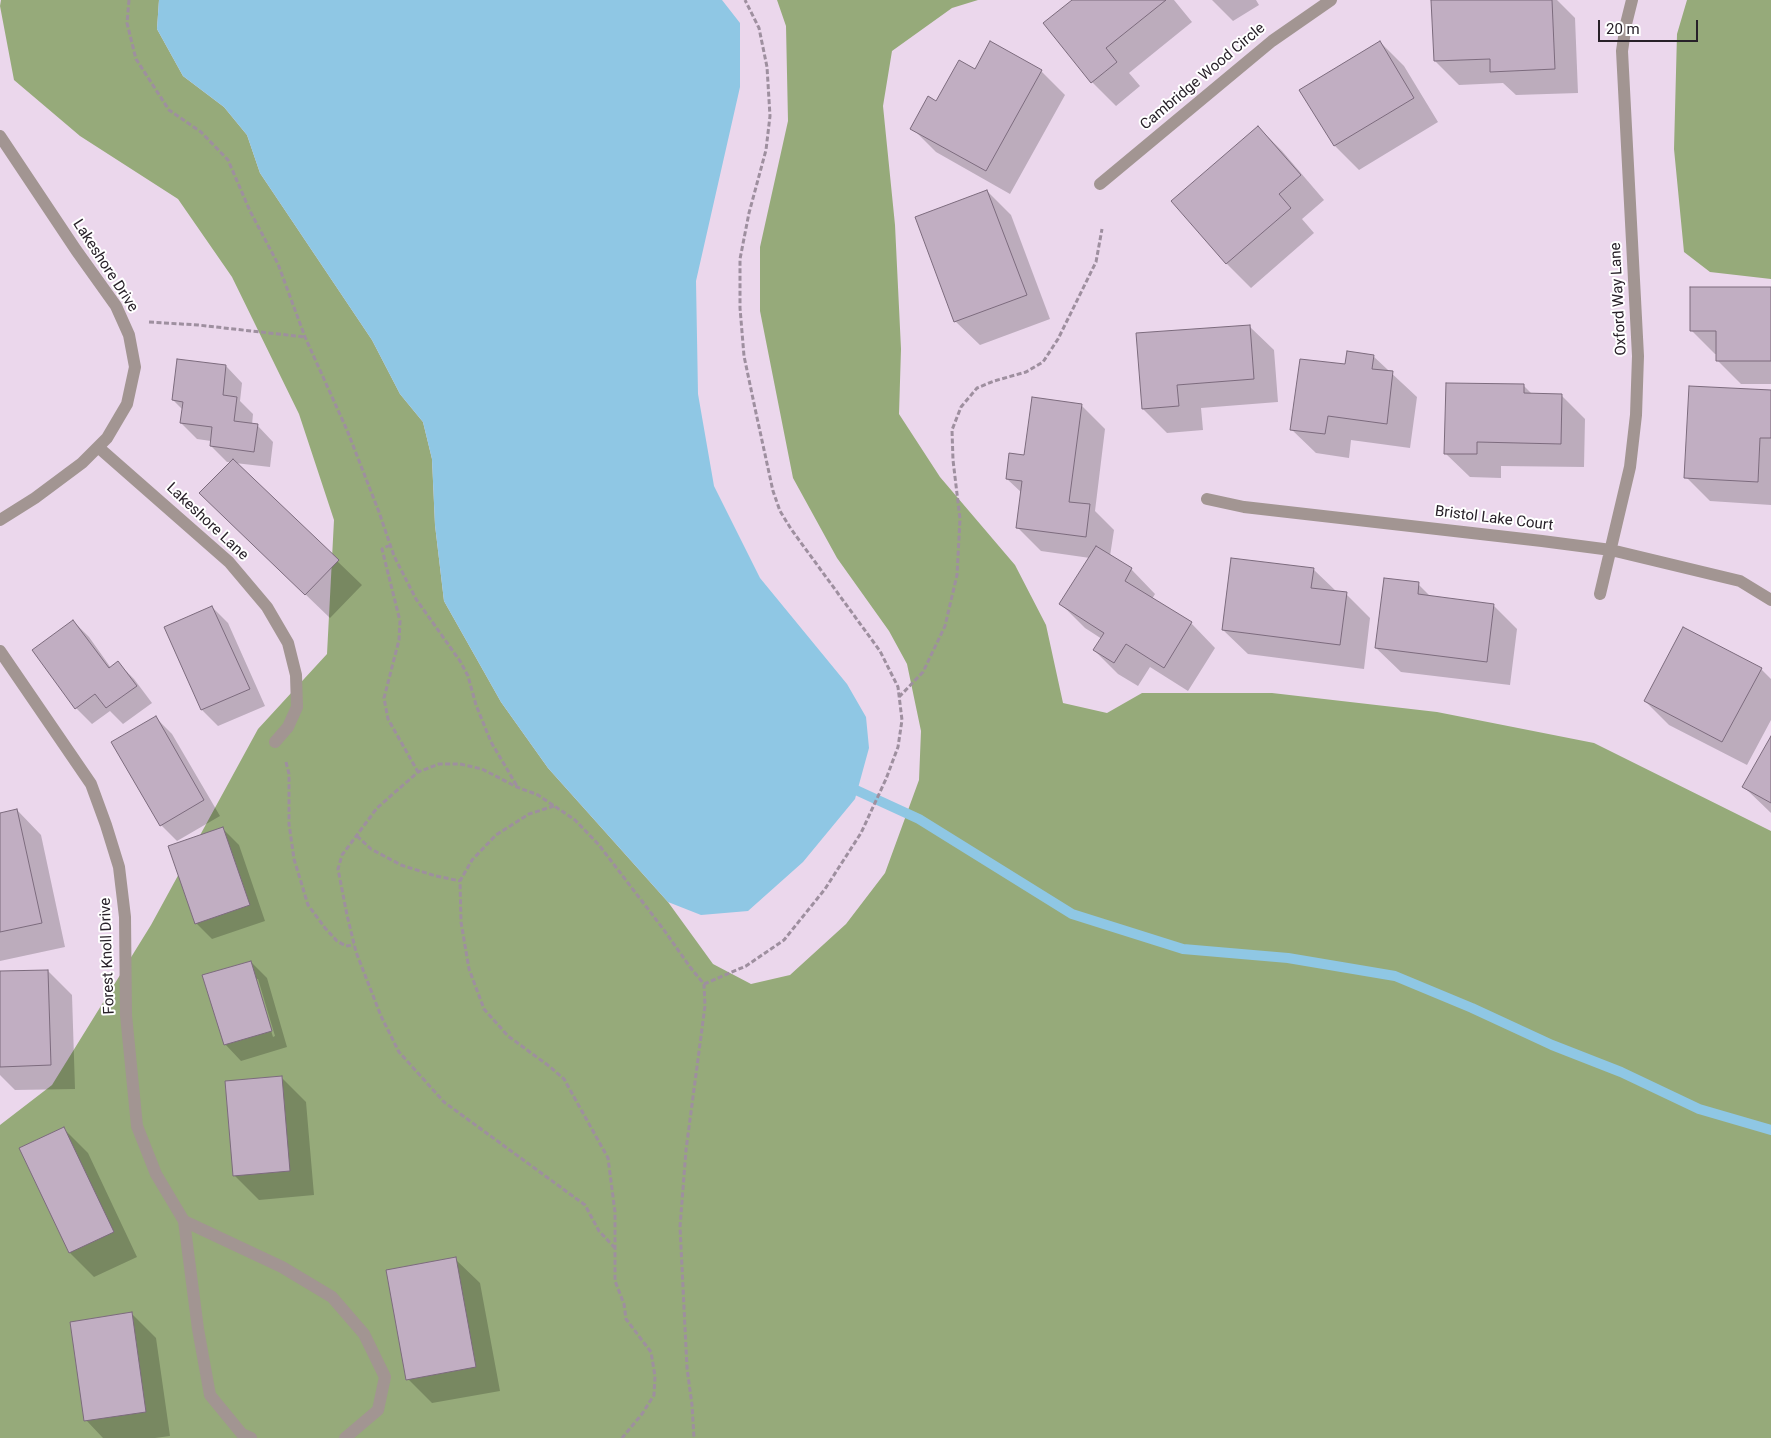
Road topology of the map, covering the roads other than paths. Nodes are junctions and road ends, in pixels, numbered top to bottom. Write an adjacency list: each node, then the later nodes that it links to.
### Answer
1 (1331, 0): 4 (street, Cambridge Wood Circle)
2 (1632, 0): 8 (street, Oxford Way Lane)
3 (0, 136): 5 (street, Lakeshore Drive)
4 (1100, 184)
5 (98, 446): 7 (street, Lakeshore Drive); 12 (street, Lakeshore Lane)
6 (1206, 499): 8 (street, Bristol Lake Court)
7 (0, 520)
8 (1611, 550): 9 (street, Oxford Way Lane); 10 (street, Bristol Lake Court)
9 (1600, 594)
10 (1771, 600)
11 (0, 651): 13 (street, Forest Knoll Drive)
12 (275, 742)
13 (184, 1221): 14 (street, Forest Knoll Drive); 15 (street)
14 (251, 1438)
15 (345, 1438)

